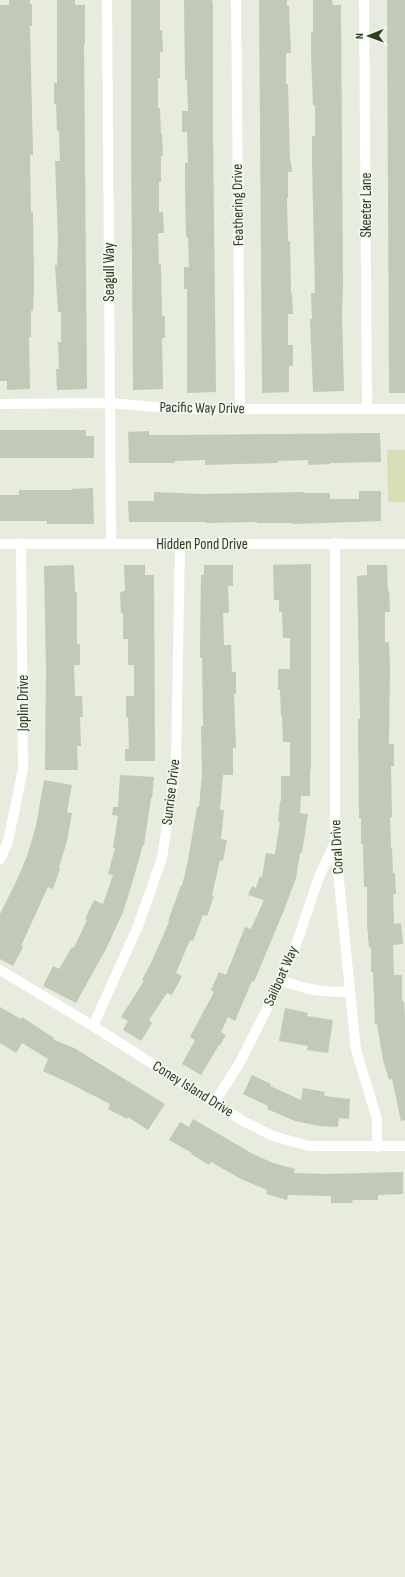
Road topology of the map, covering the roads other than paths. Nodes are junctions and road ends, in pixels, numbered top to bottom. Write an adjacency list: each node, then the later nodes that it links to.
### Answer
1 (108, 0): 4 (street, Seagull Way)
2 (236, 0): 6 (street, Feathering Drive)
3 (364, 0): 7 (street, Skeeter Lane)
4 (109, 403): 5 (street, Pacific Way Drive); 6 (street, Pacific Way Drive); 12 (street, Seagull Way)
5 (0, 404)
6 (240, 409): 7 (street, Pacific Way Drive)
7 (367, 409): 8 (street, Pacific Way Drive)
8 (405, 409)
9 (335, 543): 13 (street, Hidden Pond Drive); 14 (street, Hidden Pond Drive); 15 (street, Coral Drive)
10 (0, 544): 11 (street, Hidden Pond Drive)
11 (21, 544): 12 (street, Hidden Pond Drive); 16 (street, Joplin Drive)
12 (111, 544): 13 (street, Hidden Pond Drive)
13 (180, 544): 20 (street, Sunrise Drive)
14 (405, 544)
15 (335, 842): 18 (street, Sailboat Way); 19 (street, Coral Drive)
16 (0, 859)
17 (0, 970): 20 (street, Coney Island Drive)
18 (280, 980): 19 (street); 21 (street, Sailboat Way)
19 (350, 992): 23 (street, Coral Drive)
20 (93, 1026): 21 (street, Coney Island Drive)
21 (214, 1103): 23 (street, Coney Island Drive)
22 (405, 1146): 23 (street, Coney Island Drive)
23 (377, 1147)

